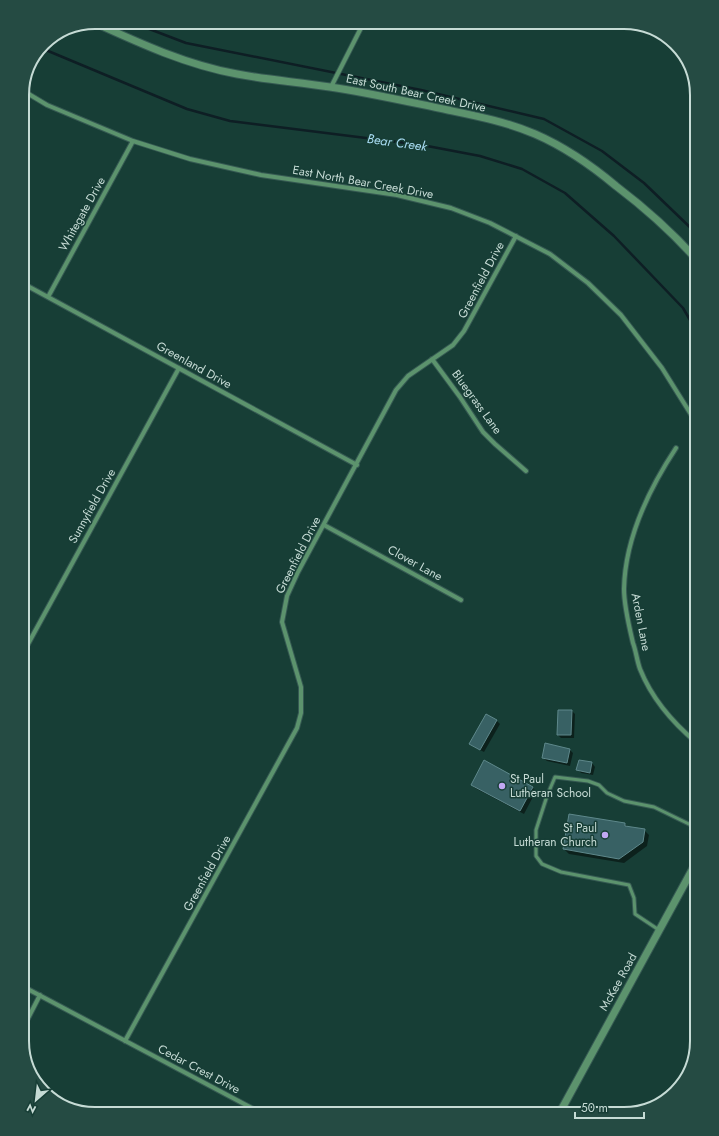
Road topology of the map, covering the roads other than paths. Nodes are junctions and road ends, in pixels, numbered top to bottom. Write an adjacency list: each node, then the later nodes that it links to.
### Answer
1 (109, 29): 3 (street, East South Bear Creek Drive)
2 (360, 29): 3 (street)
3 (331, 87): 7 (street, East South Bear Creek Drive)
4 (29, 94): 5 (street, East North Bear Creek Drive)
5 (133, 141): 6 (street, East North Bear Creek Drive); 9 (street, Whitegate Drive)
6 (516, 236): 10 (street, Greenfield Drive); 12 (street, East North Bear Creek Drive)
7 (690, 252)
8 (29, 287): 9 (street, Greenland Drive)
9 (48, 297): 11 (street, Greenland Drive)
10 (432, 359): 14 (street, Greenfield Drive); 15 (street, Bluegrass Lane)
11 (179, 368): 14 (street, Greenland Drive); 18 (street, Sunnyfield Drive)
12 (690, 413)
13 (676, 448): 19 (street, Arden Lane)
14 (357, 465): 16 (street, Greenfield Drive)
15 (526, 471)
16 (324, 525): 17 (street, Clover Lane); 26 (street, Greenfield Drive)
17 (461, 600)
18 (29, 642)
19 (690, 736)
20 (690, 825): 22 (lane)
21 (690, 874): 22 (street, McKee Road)
22 (659, 930): 28 (street, McKee Road)
23 (29, 990): 24 (street, Cedar Crest Drive)
24 (40, 995): 25 (street); 26 (street, Cedar Crest Drive)
25 (29, 1016)
26 (125, 1042): 27 (street, Cedar Crest Drive)
27 (250, 1107)
28 (563, 1107)

